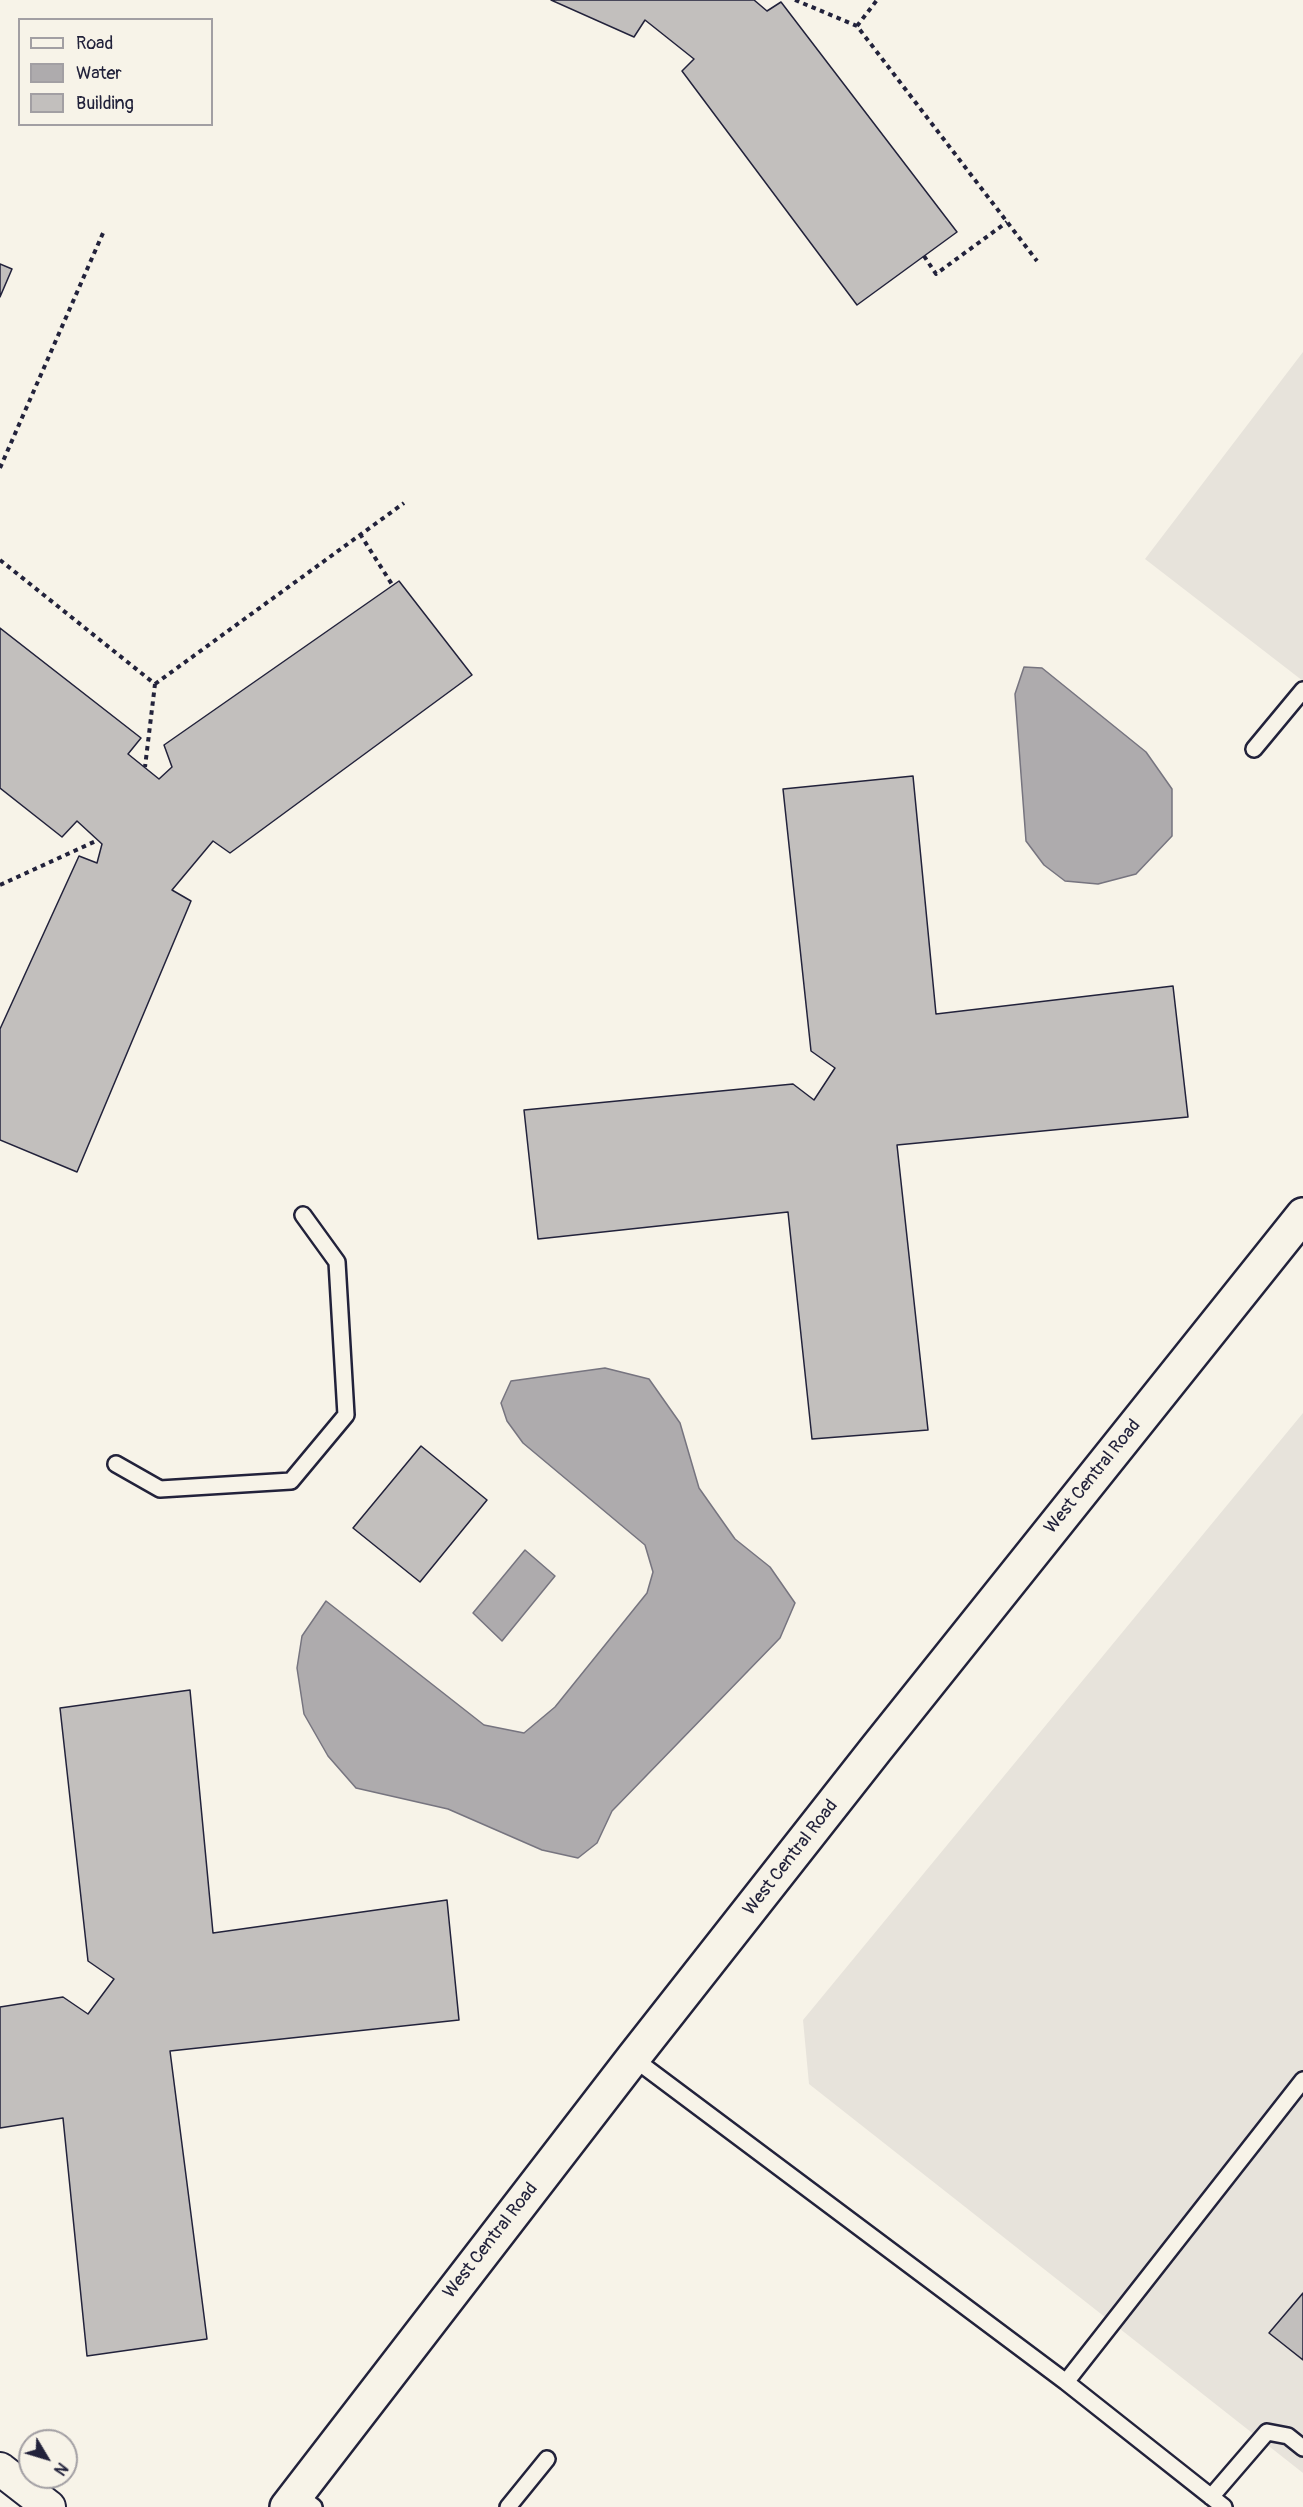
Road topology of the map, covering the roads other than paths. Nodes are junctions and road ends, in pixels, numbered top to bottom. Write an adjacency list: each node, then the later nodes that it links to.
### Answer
1 (1303, 690): 2 (lane)
2 (1254, 749)
3 (303, 1215): 5 (lane)
4 (1303, 1215): 6 (main road, West Central Road)
5 (116, 1464)
6 (633, 2058): 8 (lane); 13 (main road, West Central Road)
7 (1303, 2080): 8 (lane)
8 (1066, 2382): 12 (lane)
9 (1303, 2448): 12 (lane)
10 (547, 2459): 15 (lane)
11 (0, 2469): 14 (street)
12 (1211, 2497): 16 (lane)
13 (299, 2503)
14 (49, 2507)
15 (508, 2507)
16 (1224, 2507)

